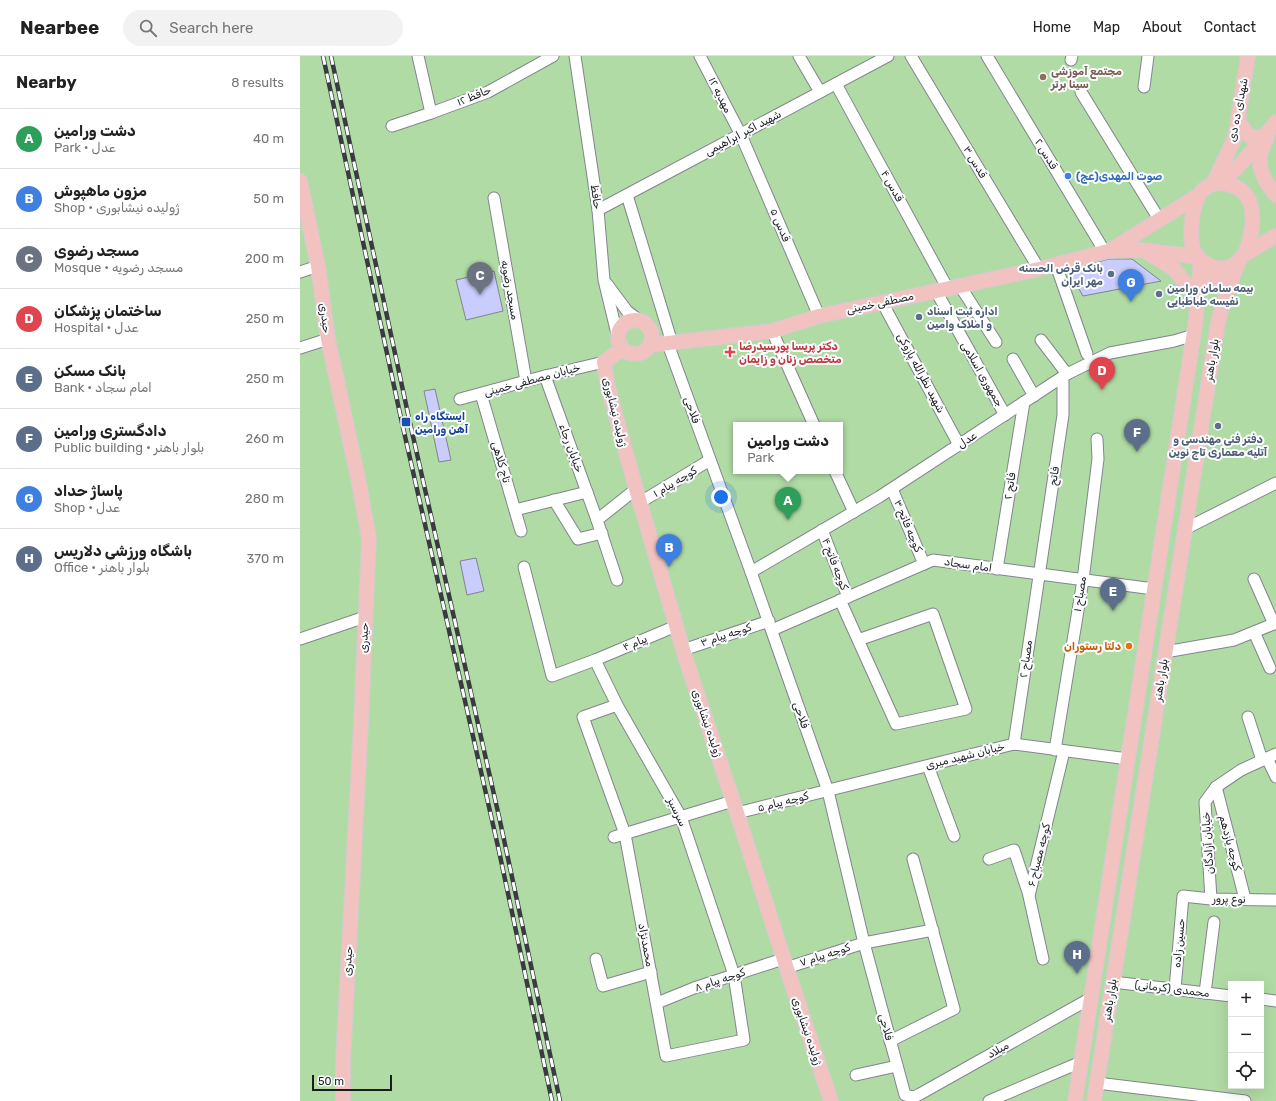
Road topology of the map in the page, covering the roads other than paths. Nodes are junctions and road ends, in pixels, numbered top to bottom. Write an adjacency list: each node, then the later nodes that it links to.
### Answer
1 (418, 56): 15 (street)
2 (553, 56): 15 (street, حافظ ۱۲)
3 (575, 56): 27 (street, حافظ)
4 (700, 56): 19 (street, مهدیه ۱۲)
5 (799, 56): 13 (street)
6 (888, 56): 11 (street, شهید اکبر ابراهیمی)
7 (911, 56): 37 (street, قدس ۳)
8 (987, 56): 32 (street, قدس ۲)
9 (1148, 56): 12 (street)
10 (1248, 56): 16 (main road, شهدای ده دی)
11 (836, 84): 13 (street, شهید اکبر ابراهیمی); 41 (street, قدس ۴)
12 (1144, 87)
13 (820, 92): 19 (street, شهید اکبر ابراهیمی)
14 (1081, 92): 28 (street)
15 (431, 113): 18 (street, حافظ ۱۲)
16 (1238, 119): 20 (main road); 22 (main road, شهدای ده دی)
17 (1276, 123): 20 (main road); 25 (main road)
18 (392, 126)
19 (740, 135): 24 (street, شهید اکبر ابراهیمی); 45 (street, قدس ۵)
20 (1265, 135): 22 (main road)
21 (300, 181): 29 (main road, حیدری)
22 (1217, 184): 23 (main road); 33 (main road)
23 (1199, 194): 28 (main road); 34 (main road)
24 (627, 195): 27 (street, شهید اکبر ابراهیمی); 53 (street, فلاحی)
25 (1276, 195)
26 (494, 198): 61 (street, مسجد رضویه)
27 (598, 210): 39 (street, حافظ)
28 (1159, 219): 32 (main road)
29 (304, 224): 36 (main road, حیدری)
30 (1276, 236): 33 (main road)
31 (1142, 250): 32 (main road); 34 (main road); 43 (main road)
32 (1107, 251): 35 (main road, مصطفی خمینی)
33 (1242, 258): 34 (main road); 42 (main road, بلوار باهنر)
34 (1200, 259): 40 (main road, بلوار باهنر)
35 (1056, 264): 37 (main road, مصطفی خمینی); 56 (street)
36 (318, 266): 38 (street); 49 (main road, حیدری)
37 (1039, 269): 41 (main road, مصطفی خمینی)
38 (300, 272)
39 (604, 280): 46 (street); 52 (street, حافظ)
40 (1198, 282): 42 (main road); 43 (main road, بلوار باهنر)
41 (948, 289): 44 (main road, مصطفی خمینی); 51 (street); 66 (street, جمهوری اسلامی)
42 (1227, 291): 81 (main road, بلوار باهنر)
43 (1197, 298): 48 (main road, بلوار باهنر)
44 (882, 302): 45 (main road, مصطفی خمینی); 69 (street, شهید نظرالله پازوکی)
45 (819, 316): 47 (main road, مصطفی خمینی)
46 (640, 321): 52 (main road); 54 (main road)
47 (772, 331): 53 (main road, مصطفی خمینی); 67 (street)
48 (1194, 335): 59 (street, عدل); 93 (main road, بلوار باهنر)
49 (328, 339): 55 (street); 95 (main road, حیدری)
50 (1041, 340): 59 (street)
51 (996, 342)
52 (620, 343): 54 (main road); 58 (main road, ژولیده نیشابوری)
53 (670, 343): 54 (main road, مصطفی خمینی); 70 (street, فلاحی)
54 (651, 345)
55 (300, 348)
56 (1087, 354)
57 (1013, 359): 63 (street)
58 (604, 362): 60 (street, خیابان مصطفی خمینی); 74 (main road, ژولیده نیشابوری)
59 (1065, 375): 63 (street, عدل); 89 (street, فاتح)
60 (545, 376): 61 (street, خیابان مصطفی خمینی); 75 (street, خیابان رجاء)
61 (526, 381): 62 (street, خیابان مصطفی خمینی)
62 (481, 394): 64 (street, خیابان مصطفی خمینی); 78 (street, تاج کلاهی)
63 (1034, 396): 65 (street, عدل)
64 (460, 399)
65 (1024, 402): 66 (street, عدل); 87 (street, فاتح ۲)
66 (1005, 414): 69 (street, عدل)
67 (813, 422)
68 (1097, 438): 92 (street, مصباح ۱)
69 (959, 445): 73 (street, عدل)
70 (710, 460): 77 (street, کوچه پیام ۱); 88 (street, فلاحی)
71 (836, 474): 79 (street)
72 (1276, 483): 81 (street)
73 (892, 489): 79 (street, عدل); 85 (street, کوچه فاتح ۳)
74 (636, 490): 77 (main road, ژولیده نیشابوری); 80 (street)
75 (587, 492): 76 (street); 80 (street, خیابان رجاء)
76 (554, 500): 78 (street); 84 (street)
77 (639, 503): 98 (main road, ژولیده نیشابوری)
78 (515, 510): 83 (street, تاج کلاهی)
79 (854, 512): 82 (street, عدل)
80 (597, 520): 84 (street, خیابان رجاء)
81 (1185, 529): 103 (main road, بلوار باهنر)
82 (822, 530): 88 (street, عدل); 94 (street, کوچه فاتح ۴)
83 (521, 531)
84 (602, 533): 91 (street, خیابان رجاء)
85 (924, 564): 87 (street, امام سجاد); 94 (street, امام سجاد)
86 (524, 567): 104 (street, پیام ۴)
87 (997, 569): 89 (street, امام سجاد)
88 (751, 572): 97 (street, فلاحی)
89 (1039, 574): 92 (street, امام سجاد); 108 (street, مصباح ۲)
90 (1254, 579): 96 (street)
91 (617, 580)
92 (1082, 580): 93 (street, امام سجاد); 109 (street, مصباح ۱)
93 (1154, 589): 111 (main road, بلوار باهنر)
94 (844, 599): 97 (street, امام سجاد); 101 (street, کوچه فاتح ۴)
95 (365, 617): 100 (street); 151 (main road, حیدری)
96 (1275, 624): 99 (street)
97 (770, 625): 102 (street, کوچه پیام ۳); 115 (street, فلاحی)
98 (676, 626): 102 (main road, ژولیده نیشابوری); 104 (street, پیام ۴)
99 (1254, 632): 103 (street); 105 (street)
100 (300, 639)
101 (858, 640): 101 (street, کوچه فاتح ۴)
102 (683, 650): 116 (main road, ژولیده نیشابوری)
103 (1165, 652): 136 (main road, بلوار باهنر)
104 (595, 660): 106 (street, سرسبز)
105 (1270, 668)
106 (617, 705): 117 (street, سرسبز); 118 (street, محمدنژاد)
107 (1248, 717): 110 (street)
108 (1014, 744): 109 (street, خیابان شهید میری); 112 (street, خیابان شهید میری)
109 (1060, 750): 111 (street, خیابان شهید میری); 123 (street, کوچه مصباح ۶)
110 (1268, 757): 113 (street); 114 (street, خیابان آزادگان)
111 (1128, 759): 140 (main road, بلوار باهنر)
112 (928, 766): 115 (street, خیابان شهید میری); 119 (street)
113 (1276, 777)
114 (1216, 787): 125 (street, خیابان آزادگان); 126 (street, کوچه یازدهم)
115 (828, 791): 116 (street, کوچه پیام ۵); 130 (street, فلاحی)
116 (735, 807): 117 (street, کوچه پیام ۵); 133 (main road, ژولیده نیشابوری)
117 (681, 817): 118 (street, کوچه پیام ۵); 135 (street, سرسبز)
118 (625, 834): 120 (street, کوچه پیام ۵); 134 (street, محمدنژاد)
119 (954, 836)
120 (614, 837)
121 (913, 859): 129 (street)
122 (989, 859): 123 (street)
123 (1029, 896): 132 (street, کوچه مصباح ۶)
124 (1183, 896): 125 (street, نوع پرور); 137 (street, حسین زاده)
125 (1211, 898): 126 (street, نوع پرور)
126 (1245, 899): 127 (street, نوع پرور)
127 (1276, 900)
128 (1214, 922): 138 (street)
129 (933, 930): 130 (street, کوچه پیام ۷); 144 (street)
130 (864, 943): 133 (street, کوچه پیام ۷); 144 (street, فلاحی)
131 (596, 959): 134 (street)
132 (1043, 959)
133 (785, 963): 135 (street, کوچه پیام ۸); 152 (main road, ژولیده نیشابوری)
134 (651, 972): 143 (street, محمدنژاد)
135 (734, 975): 143 (street, کوچه پیام ۸); 145 (street, سرسبز)
136 (1113, 982): 137 (street, محمدی (کرمانی)); 149 (main road, بلوار باهنر)
137 (1174, 989): 138 (street, محمدی (کرمانی))
138 (1206, 993): 139 (street, محمدی (کرمانی))
139 (1228, 996)
140 (1091, 998): 146 (main road, بلوار باهنر); 150 (street, میلاد)
141 (1264, 999): 142 (street)
142 (1276, 1001)
143 (656, 1003): 145 (street, محمدنژاد)
144 (890, 1041): 147 (street, فلاحی)
145 (666, 1056)
146 (1081, 1062): 153 (street); 154 (main road, بلوار باهنر)
147 (897, 1066): 148 (street); 150 (street, فلاحی)
148 (856, 1075)
149 (1097, 1083): 155 (main road, بلوار باهنر); 156 (street)
150 (905, 1095)
151 (343, 1101)
152 (831, 1101)
153 (989, 1101)
154 (1075, 1101)
155 (1094, 1101)
156 (1245, 1101)

